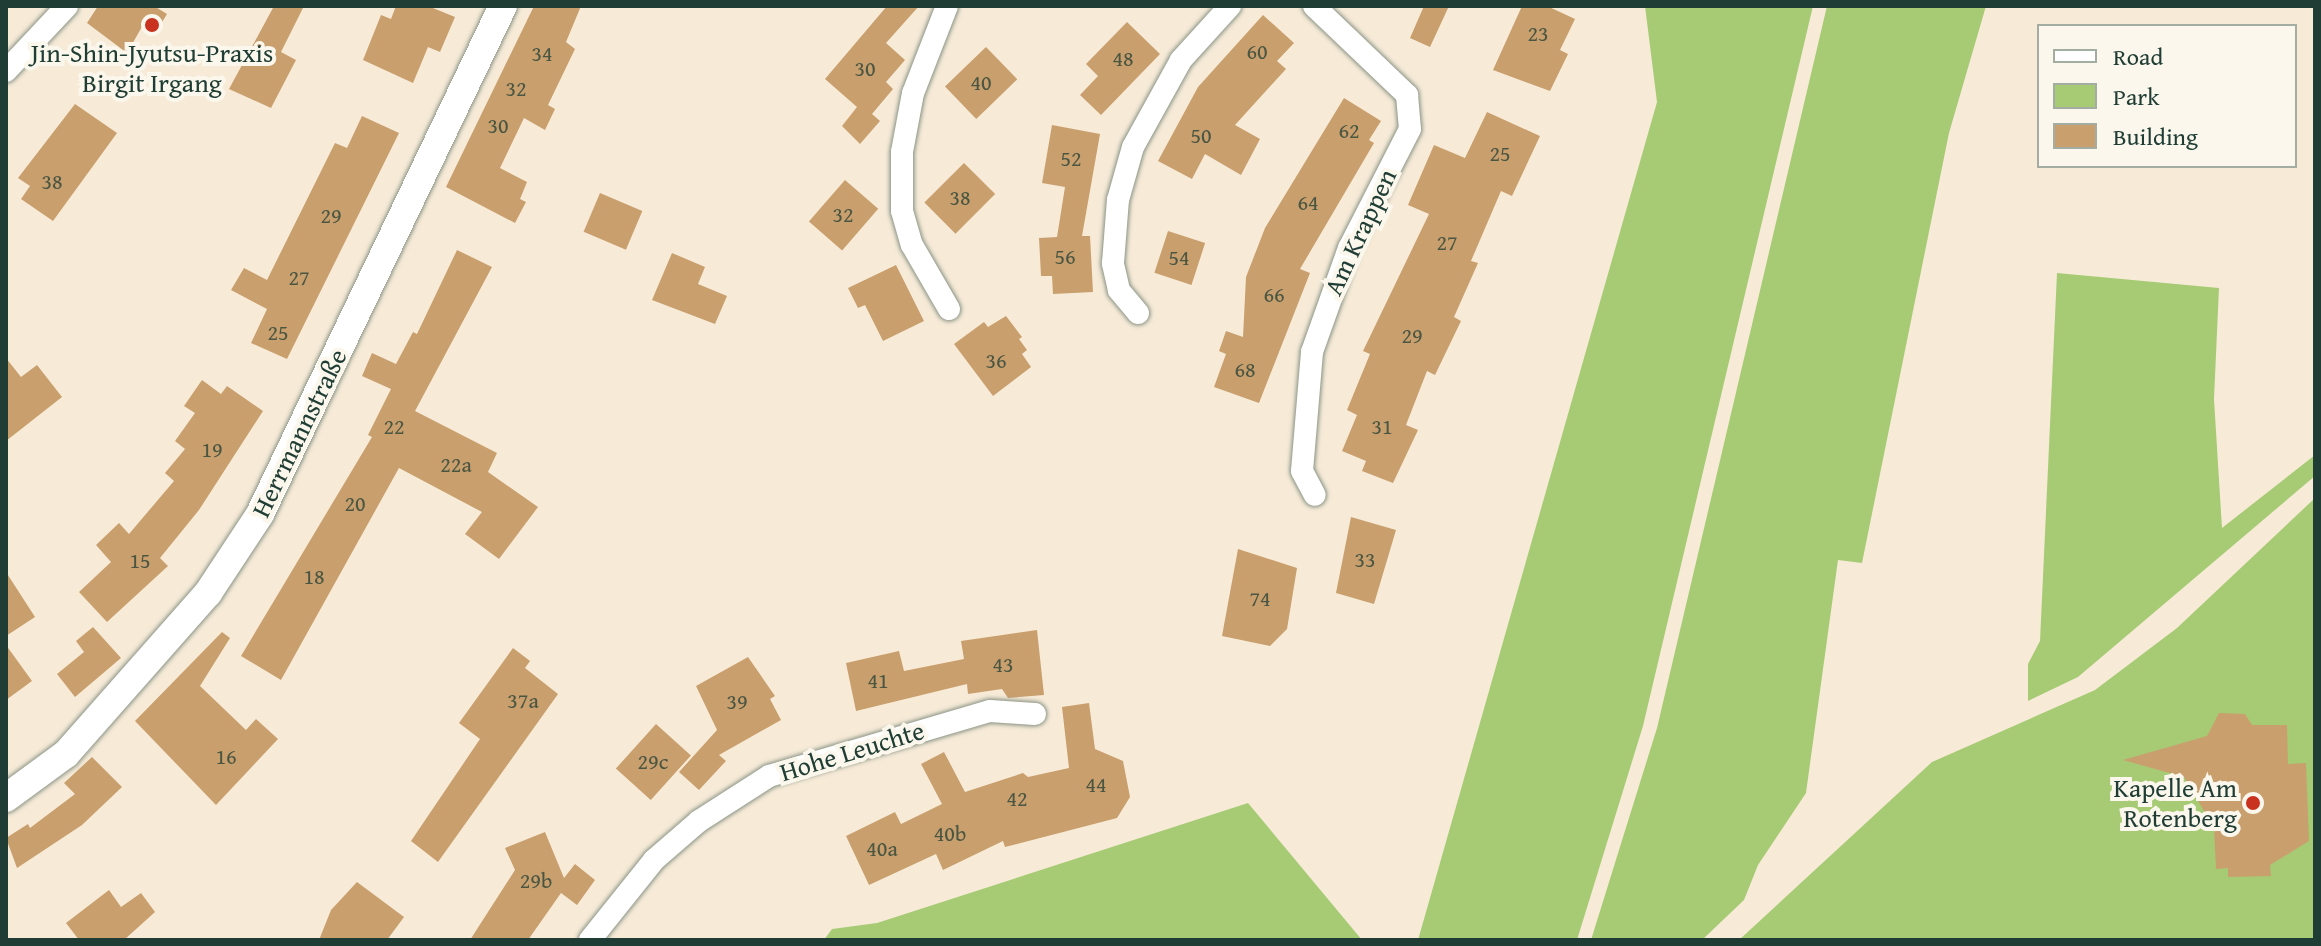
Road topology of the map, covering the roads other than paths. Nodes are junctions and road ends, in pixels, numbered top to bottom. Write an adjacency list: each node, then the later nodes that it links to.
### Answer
1 (67, 6): 6 (street)
2 (503, 6): 11 (street, Herrmannstraße)
3 (947, 6): 7 (street)
4 (1230, 6): 8 (street)
5 (1314, 6): 9 (street, Am Krappen)
6 (6, 71)
7 (949, 309)
8 (1138, 313)
9 (1315, 495)
10 (1035, 714): 12 (street, Hohe Leuchte)
11 (6, 798)
12 (590, 940)

